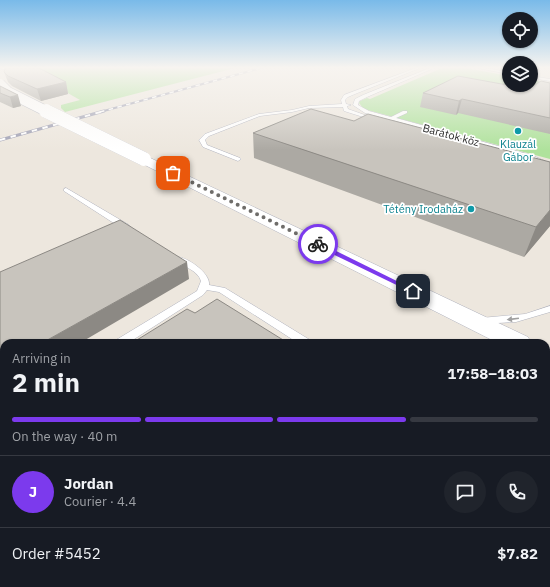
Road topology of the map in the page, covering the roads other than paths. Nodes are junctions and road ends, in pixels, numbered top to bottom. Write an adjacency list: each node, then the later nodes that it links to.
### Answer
1 (15, 95): 16 (street, bridge)
2 (348, 95): 5 (lane)
3 (368, 95): 4 (lane)
4 (355, 104): 5 (lane); 7 (lane, Barátok köz)
5 (344, 105): 8 (lane, Barátok köz); 9 (lane)
6 (404, 112): 7 (lane)
7 (392, 119): 8 (lane); 10 (lane, Barátok köz)
8 (384, 123): 10 (lane, Barátok köz)
9 (238, 159)
10 (549, 165)
11 (66, 190): 12 (lane)
12 (131, 230)
13 (170, 254): 14 (lane)
14 (206, 287): 17 (lane); 18 (lane)
15 (550, 309): 16 (lane, one-way to 16)
16 (474, 321): 19 (street)
17 (126, 339)
18 (300, 339)
19 (511, 339)

